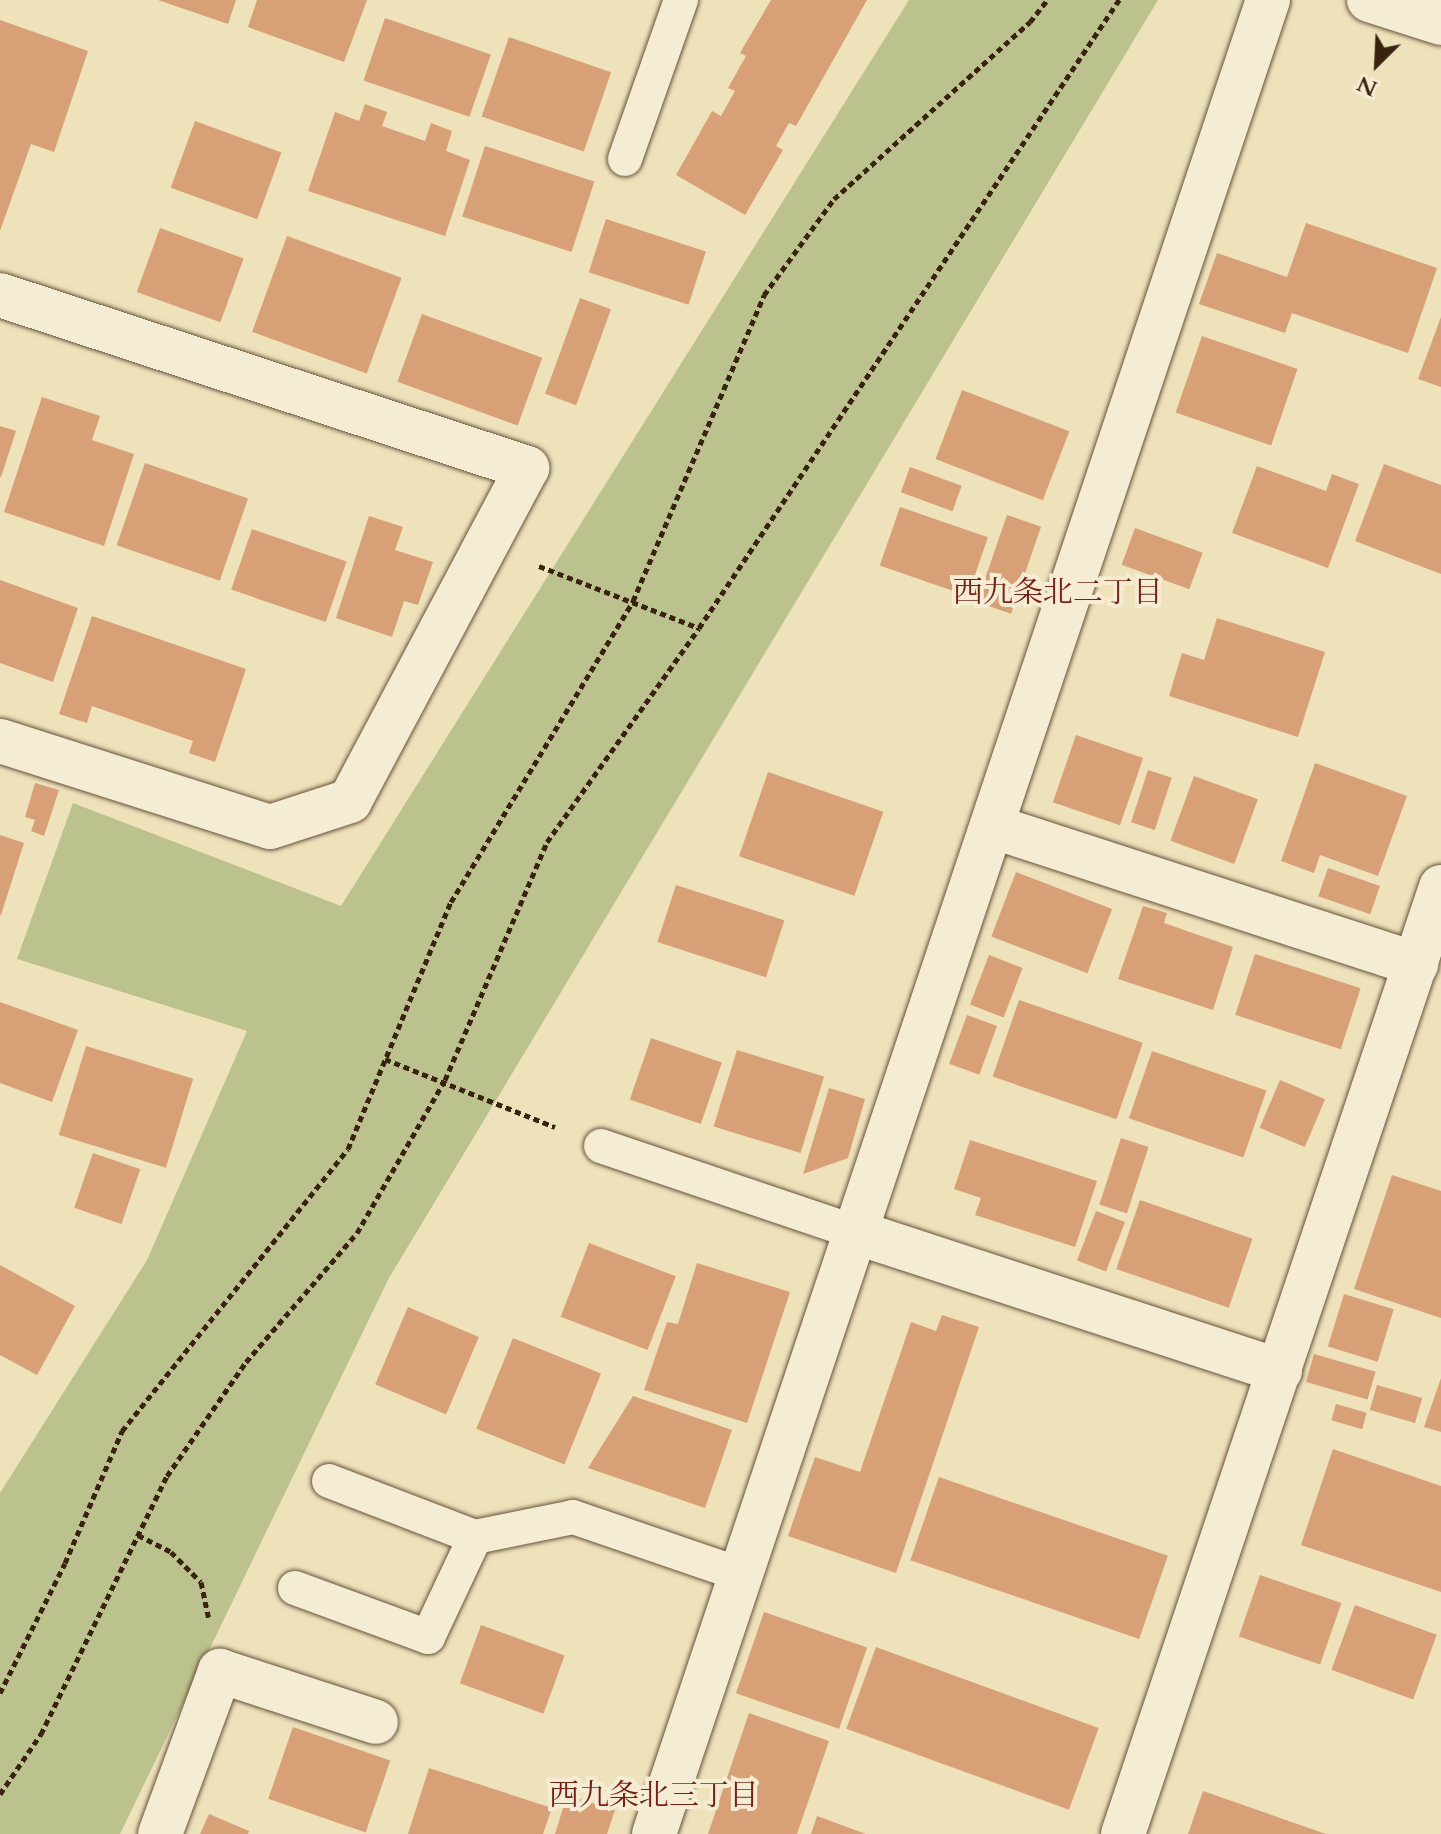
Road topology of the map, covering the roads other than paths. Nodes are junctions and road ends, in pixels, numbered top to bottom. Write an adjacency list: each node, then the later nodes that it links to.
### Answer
1 (681, 0): 5 (lane)
2 (1268, 0): 8 (street)
3 (1369, 0): 4 (street)
4 (1441, 23)
5 (625, 159)
6 (0, 295): 7 (street)
7 (0, 741)
8 (994, 827): 10 (street); 12 (street)
9 (1441, 887): 10 (street)
10 (1416, 964): 13 (street)
11 (601, 1146): 12 (lane)
12 (858, 1233): 13 (street); 16 (street)
13 (1280, 1371): 21 (street)
14 (329, 1481): 15 (lane)
15 (475, 1537): 16 (lane); 17 (lane)
16 (742, 1575): 20 (street)
17 (295, 1588)
18 (376, 1722): 19 (street)
19 (160, 1834)
20 (654, 1834)
21 (1123, 1834)

